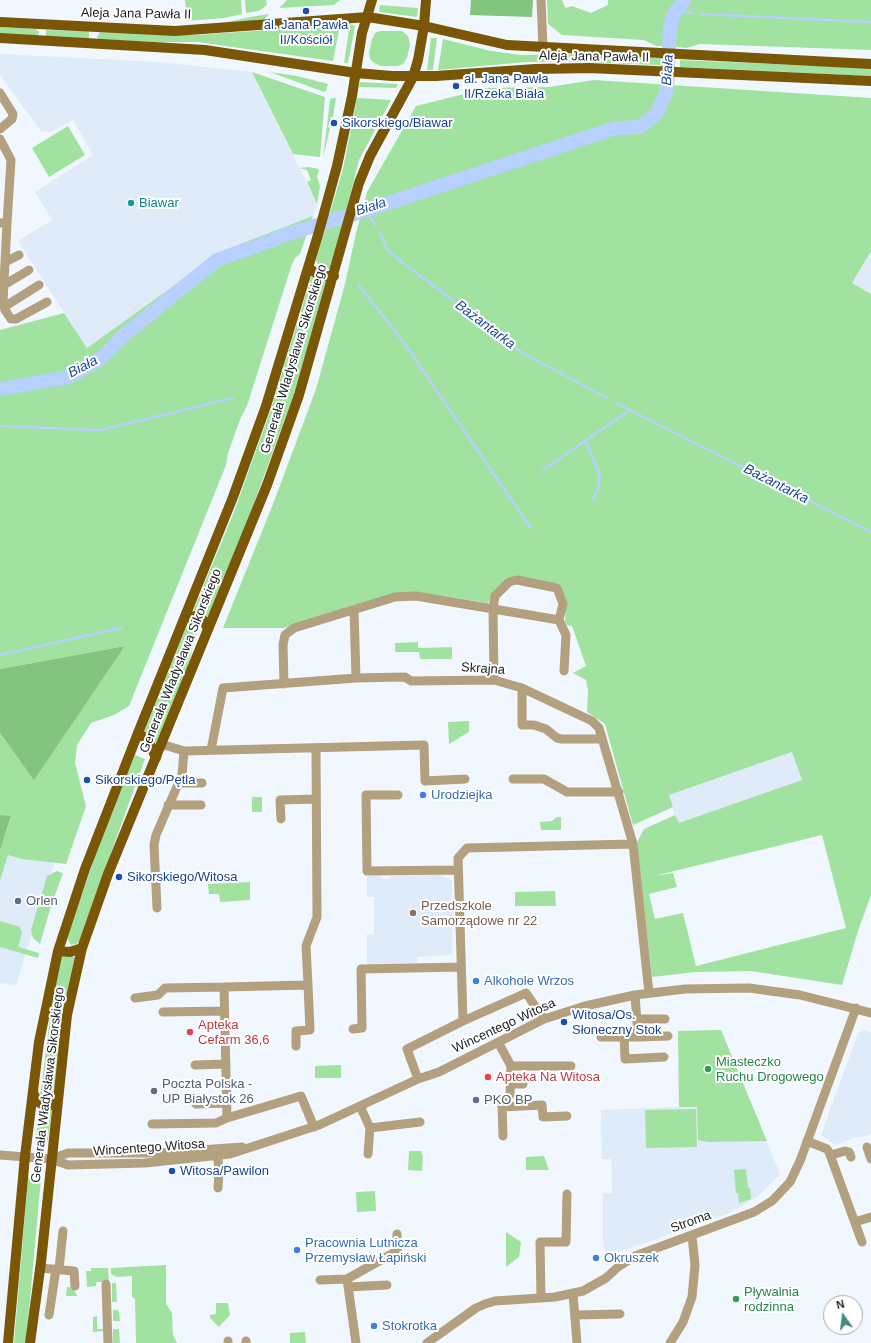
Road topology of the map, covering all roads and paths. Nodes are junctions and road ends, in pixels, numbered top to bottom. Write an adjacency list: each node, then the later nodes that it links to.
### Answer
1 (372, 0): 4 (main road, Generała Władysława Sikorskiego)
2 (426, 0): 6 (main road, Generała Władysława Sikorskiego)
3 (541, 0): 8 (street)
4 (368, 18): 5 (main road, Aleja Jana Pawła II); 6 (main road, Aleja Jana Pawła II); 10 (main road, Generała Władysława Sikorskiego)
5 (0, 22)
6 (424, 26): 8 (main road, Aleja Jana Pawła II); 11 (main road, Generała Władysława Sikorskiego)
7 (0, 38): 10 (main road)
8 (543, 48): 9 (main road, Aleja Jana Pawła II)
9 (871, 64)
10 (356, 73): 11 (main road, Aleja Jana Pawła II); 19 (main road, Generała Władysława Sikorskiego)
11 (413, 77): 12 (main road, Aleja Jana Pawła II); 21 (main road, Generała Władysława Sikorskiego)
12 (871, 81)
13 (0, 93): 14 (street)
14 (1, 125)
15 (0, 139): 16 (street)
16 (3, 223): 18 (street)
17 (19, 255): 18 (street)
18 (5, 262): 22 (street)
19 (308, 268): 21 (main road); 28 (main road, Generała Władysława Sikorskiego)
20 (29, 270): 22 (street)
21 (334, 276): 30 (main road, Generała Władysława Sikorskiego)
22 (4, 285): 25 (street)
23 (39, 285): 25 (street)
24 (47, 302): 25 (street)
25 (4, 307)
26 (493, 608): 27 (street); 29 (street); 29 (street); 33 (street)
27 (354, 610): 32 (street); 34 (street)
28 (184, 619): 30 (main road); 36 (main road, Generała Władysława Sikorskiego)
29 (559, 620): 31 (street)
30 (208, 629): 38 (main road, Generała Władysława Sikorskiego)
31 (564, 671)
32 (356, 678): 33 (street, Skrajna); 34 (street, Skrajna)
33 (494, 680): 35 (street, Skrajna)
34 (284, 684): 40 (street, Skrajna)
35 (522, 688): 37 (street, Skrajna); 37 (street)
36 (138, 733): 42 (main road); 57 (main road, Generała Władysława Sikorskiego)
37 (602, 739): 47 (street, Skrajna)
38 (161, 744): 41 (street); 42 (main road, Generała Władysława Sikorskiego)
39 (316, 748): 40 (street); 43 (street); 49 (street)
40 (211, 750): 41 (street)
41 (184, 751): 45 (street)
42 (156, 758): 56 (main road, Generała Władysława Sikorskiego)
43 (465, 779)
44 (513, 779): 47 (street)
45 (179, 782): 46 (street); 50 (street)
46 (202, 783)
47 (619, 792): 53 (street, Skrajna)
48 (398, 795): 54 (street)
49 (316, 799): 52 (street); 59 (street)
50 (168, 806): 51 (street); 55 (street)
51 (201, 806)
52 (281, 819)
53 (632, 844): 54 (street); 61 (street, Skrajna)
54 (458, 870): 58 (street)
55 (157, 908)
56 (82, 948): 57 (main road); 89 (main road, Generała Władysława Sikorskiego)
57 (58, 951): 87 (main road, Generała Władysława Sikorskiego)
58 (461, 967): 71 (street); 72 (street)
59 (308, 985): 60 (street); 78 (street)
60 (224, 987): 63 (street); 65 (street)
61 (649, 993): 62 (street, Wincentego Witosa); 64 (street, Wincentego Witosa)
62 (635, 995): 68 (street, Wincentego Witosa); 70 (street)
63 (135, 998)
64 (856, 1008): 67 (street, Wincentego Witosa); 100 (street, Stroma)
65 (224, 1011): 66 (street); 80 (street)
66 (163, 1012)
67 (871, 1013)
68 (544, 1019): 71 (street); 77 (street, Wincentego Witosa)
69 (665, 1019): 70 (street)
70 (637, 1020): 76 (street)
71 (463, 1021): 84 (street)
72 (353, 1029)
73 (668, 1036): 76 (street)
74 (601, 1037): 75 (street)
75 (624, 1037): 76 (street); 79 (street)
76 (638, 1037)
77 (498, 1042): 82 (street); 84 (street, Wincentego Witosa)
78 (296, 1046)
79 (664, 1057)
80 (226, 1064): 81 (street); 88 (street)
81 (195, 1065)
82 (511, 1066): 83 (street); 85 (street)
83 (571, 1066)
84 (418, 1079): 91 (street, Wincentego Witosa)
85 (510, 1084): 86 (street); 92 (street)
86 (523, 1084)
87 (33, 1093): 89 (main road); 106 (main road, Generała Władysława Sikorskiego)
88 (226, 1102): 90 (street); 94 (street)
89 (57, 1104): 108 (main road, Generała Władysława Sikorskiego)
90 (196, 1104)
91 (360, 1106): 97 (street, Wincentego Witosa); 98 (street)
92 (502, 1107): 93 (street); 99 (street)
93 (567, 1116)
94 (227, 1118): 96 (street); 97 (street)
95 (420, 1122): 98 (street)
96 (152, 1124)
97 (314, 1127): 102 (street, Wincentego Witosa)
98 (370, 1128): 103 (street)
99 (503, 1136)
100 (807, 1141): 105 (street); 116 (street, Stroma)
101 (867, 1147): 109 (street)
102 (217, 1153): 108 (street, Wincentego Witosa); 110 (street)
103 (368, 1154)
104 (0, 1155): 106 (street, Wincentego Witosa)
105 (831, 1155): 107 (street); 113 (street)
106 (25, 1156): 108 (street, Wincentego Witosa); 130 (main road, Generała Władysława Sikorskiego)
107 (851, 1157)
108 (51, 1159): 118 (main road, Generała Władysława Sikorskiego)
109 (871, 1159)
110 (218, 1188)
111 (567, 1194): 126 (street)
112 (871, 1217): 113 (street)
113 (854, 1222): 117 (street)
114 (63, 1231): 119 (street)
115 (397, 1234): 121 (street)
116 (692, 1236): 125 (street, Stroma); 136 (street)
117 (862, 1242)
118 (40, 1268): 119 (street); 131 (main road, Generała Władysława Sikorskiego)
119 (57, 1269): 124 (street); 128 (street)
120 (320, 1280): 121 (street)
121 (347, 1283): 123 (street); 133 (street)
122 (106, 1284): 132 (street)
123 (387, 1285)
124 (75, 1286)
125 (573, 1294): 126 (street, Stroma); 129 (street)
126 (541, 1298): 134 (street, Stroma)
127 (620, 1314): 129 (street)
128 (49, 1315)
129 (576, 1315): 135 (street)
130 (8, 1343)
131 (30, 1343)
132 (108, 1343)
133 (356, 1343)
134 (427, 1343)
135 (577, 1343)
136 (670, 1343)

